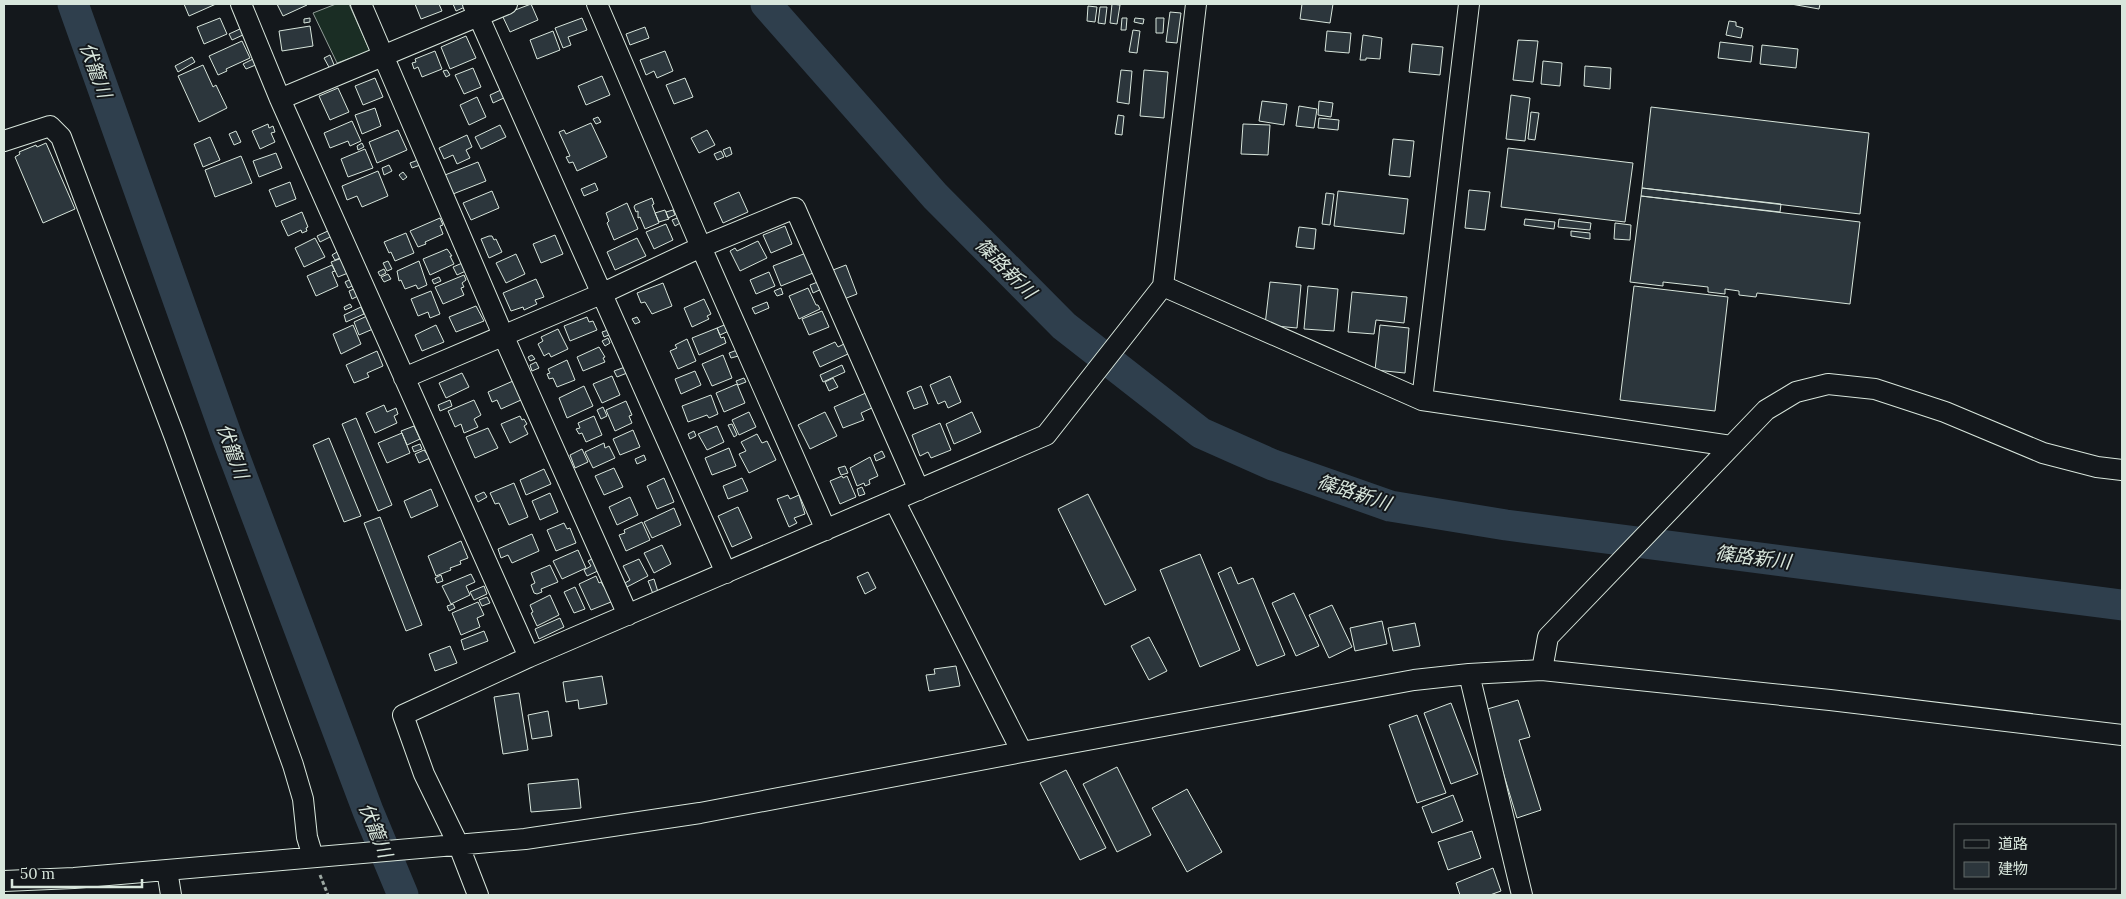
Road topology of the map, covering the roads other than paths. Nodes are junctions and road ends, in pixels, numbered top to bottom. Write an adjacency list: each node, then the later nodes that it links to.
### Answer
1 (241, 4): 9 (street)
2 (361, 4): 8 (street)
3 (507, 4): 7 (street)
4 (597, 4): 11 (street)
5 (1196, 4): 12 (street)
6 (1469, 4): 16 (street)
7 (476, 10): 8 (street); 13 (street)
8 (384, 56): 9 (street); 14 (street)
9 (280, 99): 15 (street)
10 (4, 141): 30 (street)
11 (701, 247): 13 (street); 19 (street); 21 (street)
12 (1163, 286): 16 (street); 19 (street)
13 (601, 294): 14 (street); 22 (street)
14 (503, 335): 15 (street); 23 (street)
15 (404, 378): 24 (street)
16 (1422, 400): 17 (street)
17 (1731, 446): 18 (street); 25 (street)
18 (2122, 470)
19 (919, 490): 20 (street)
20 (894, 500): 21 (street); 28 (street)
21 (826, 530): 22 (street)
22 (726, 573): 23 (street)
23 (628, 615): 24 (street)
24 (529, 657): 29 (street)
25 (1542, 670): 26 (street); 27 (street)
26 (1469, 674): 28 (street); 35 (street)
27 (2122, 735)
28 (1022, 752): 29 (street)
29 (451, 846): 30 (street); 34 (street)
30 (322, 856): 31 (street)
31 (167, 870): 32 (street); 33 (street)
32 (4, 881)
33 (171, 895)
34 (478, 895)
35 (1522, 895)

